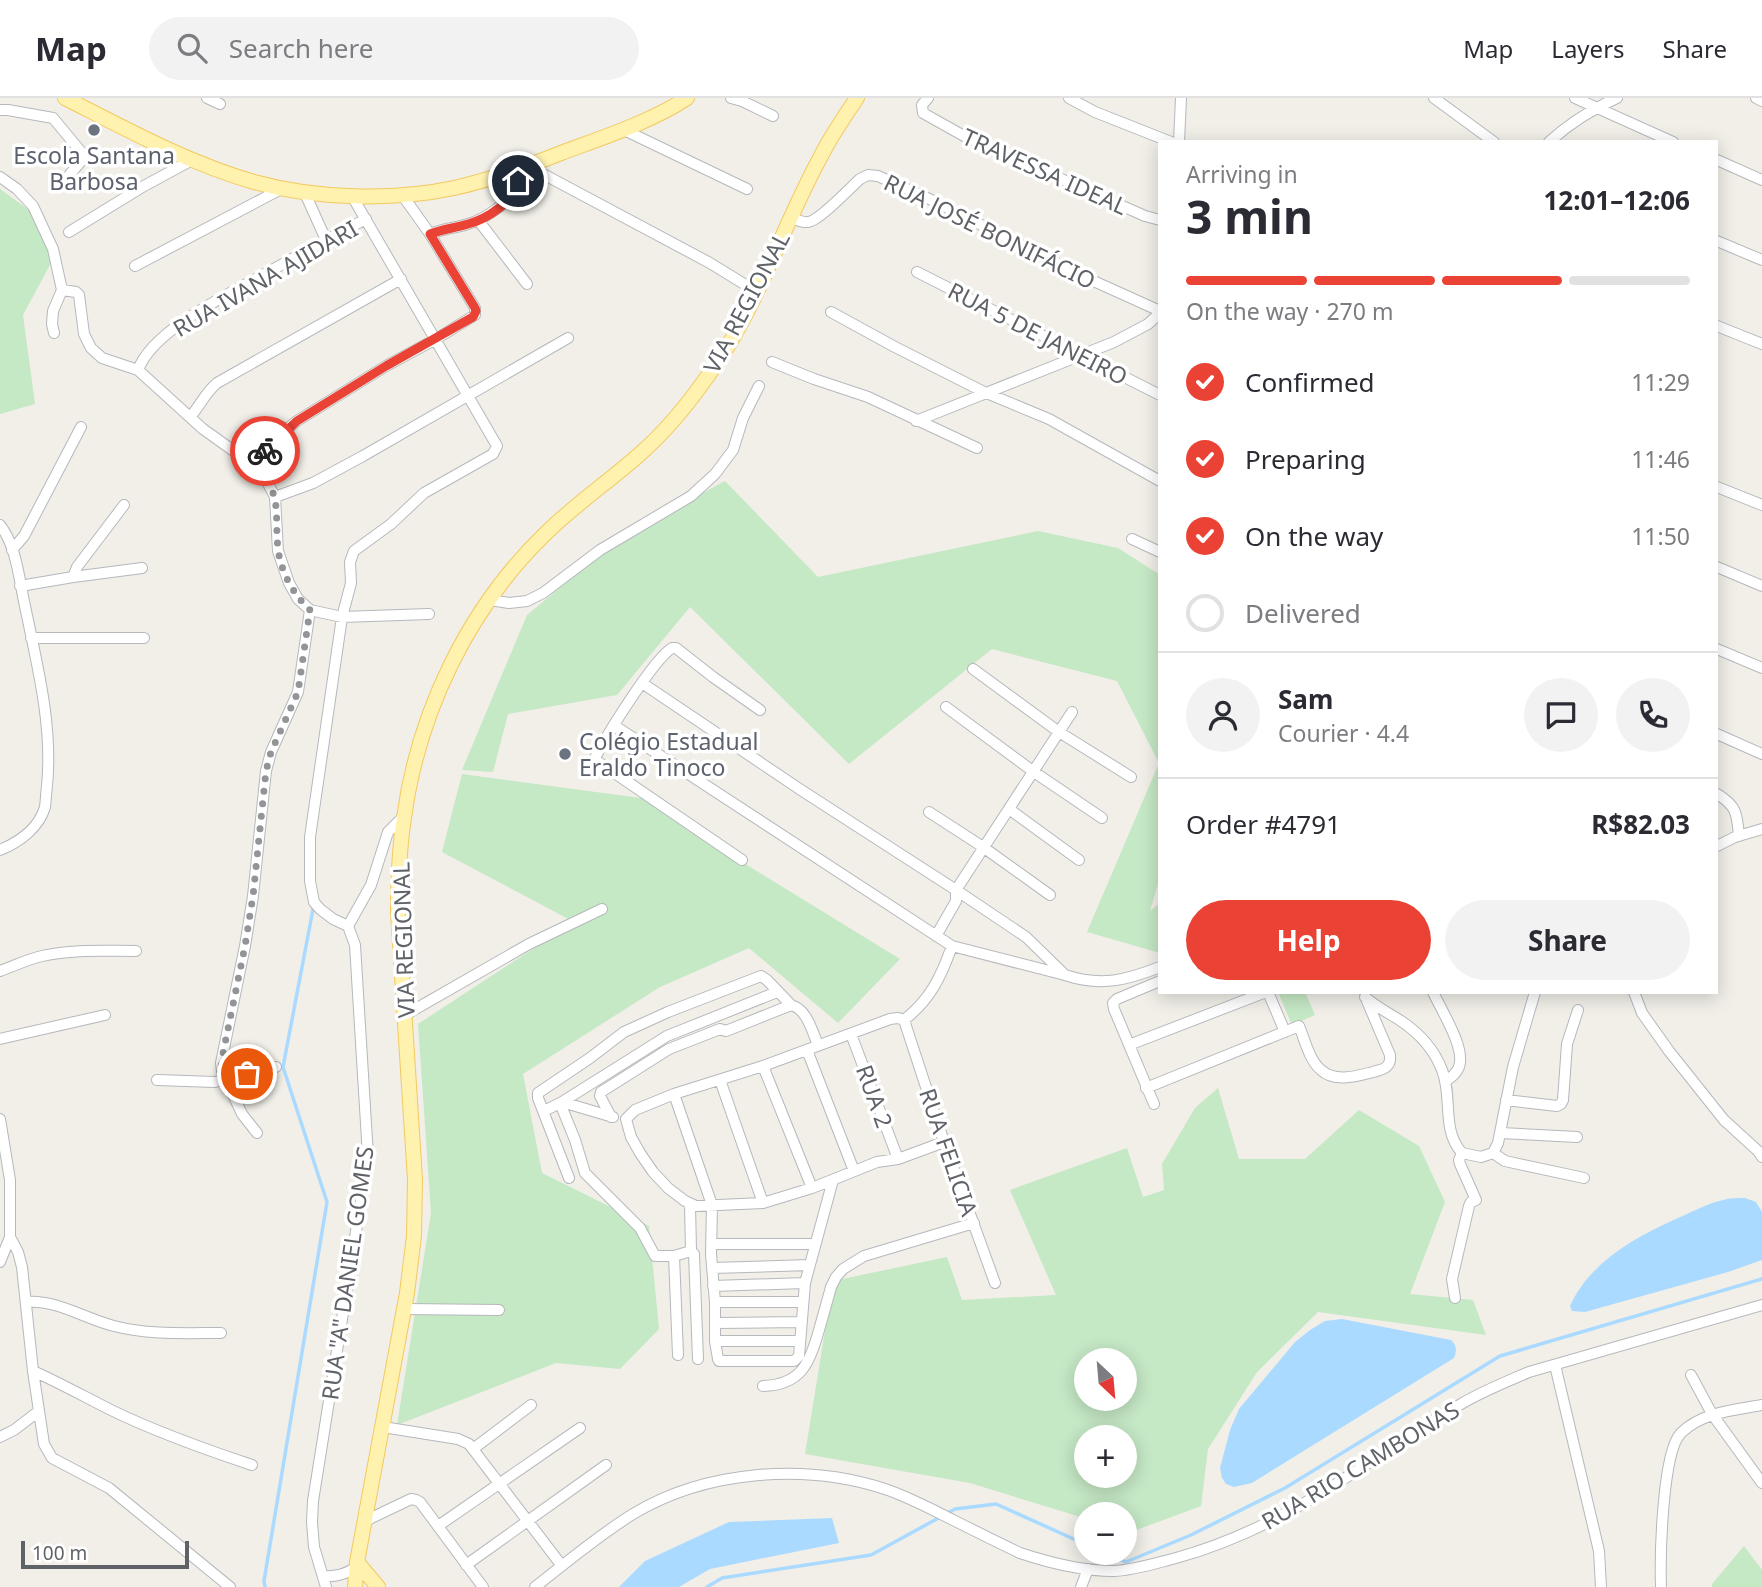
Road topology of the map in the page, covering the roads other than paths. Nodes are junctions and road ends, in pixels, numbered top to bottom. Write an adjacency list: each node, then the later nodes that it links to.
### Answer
1 (65, 98): 24 (main road)
2 (207, 98): 14 (street)
3 (687, 98): 18 (main road)
4 (731, 98): 17 (street)
5 (857, 98): 35 (main road, VIA REGIONAL)
6 (928, 98): 37 (street, TRAVESSA IDEAL)
7 (1069, 98): 19 (street)
8 (1181, 98): 20 (street)
9 (1434, 98): 21 (street)
10 (1576, 98): 15 (street)
11 (1617, 98): 15 (street)
12 (1756, 98): 13 (street)
13 (1762, 100)
14 (220, 104)
15 (1595, 108): 22 (street); 23 (street)
16 (0, 110): 27 (street)
17 (773, 116)
18 (622, 130): 26 (main road); 31 (street)
19 (1166, 140)
20 (1179, 140)
21 (1491, 140)
22 (1551, 140)
23 (1668, 140)
24 (192, 160): 30 (main road); 39 (street)
25 (1718, 160): 29 (street)
26 (522, 168): 33 (main road); 38 (street); 49 (street)
27 (70, 174)
28 (0, 177): 48 (street)
29 (1762, 180)
30 (283, 188): 32 (main road); 44 (street)
31 (747, 189)
32 (304, 191): 34 (main road); 41 (street)
33 (403, 195): 34 (main road); 40 (street)
34 (352, 196): 36 (street)
35 (791, 218): 49 (main road, VIA REGIONAL); 50 (street, RUA JOSÉ BONIFÁCIO)
36 (366, 219): 41 (street, RUA IVANA AJIDARI); 46 (street)
37 (1158, 219)
38 (478, 220): 40 (street); 47 (street)
39 (69, 232)
40 (430, 234): 56 (street)
41 (326, 240): 60 (street, RUA IVANA AJIDARI)
42 (1718, 241): 43 (street)
43 (1762, 260)
44 (135, 266)
45 (916, 272): 58 (street, RUA 5 DE JANEIRO)
46 (401, 279): 56 (street); 65 (street)
47 (527, 284)
48 (62, 290): 54 (street); 60 (street)
49 (757, 292): 84 (main road, VIA REGIONAL)
50 (1158, 311)
51 (831, 312): 62 (street)
52 (1158, 314): 58 (street)
53 (1718, 326): 57 (street)
54 (54, 333)
55 (568, 338): 63 (street)
56 (436, 339): 63 (street); 69 (street)
57 (1762, 344)
58 (1079, 355): 62 (street); 64 (street, RUA 5 DE JANEIRO)
59 (772, 362): 66 (street)
60 (138, 370): 65 (street)
61 (759, 386): 84 (street)
62 (984, 392): 66 (street); 70 (street)
63 (468, 394): 72 (street); 87 (street)
64 (1158, 394)
65 (190, 417): 69 (street)
66 (916, 421): 68 (street)
67 (81, 427): 77 (street)
68 (977, 448)
69 (252, 464): 72 (street)
70 (1158, 480)
71 (1718, 487): 74 (street)
72 (275, 497): 85 (street)
73 (124, 505): 81 (street)
74 (1762, 505)
75 (0, 525): 77 (street)
76 (1132, 539): 78 (street)
77 (12, 550): 82 (street)
78 (1158, 551)
79 (1718, 567): 83 (street)
80 (142, 568): 81 (street)
81 (73, 577): 82 (street)
82 (20, 586): 88 (street)
83 (1762, 586)
84 (490, 600): 106 (main road, VIA REGIONAL)
85 (310, 610): 87 (street); 147 (street)
86 (429, 614): 87 (street)
87 (342, 617): 118 (street)
88 (31, 638): 89 (street); 112 (street)
89 (144, 638)
90 (1718, 649): 91 (street)
91 (1762, 668)
92 (973, 669): 98 (street)
93 (642, 683): 95 (street); 97 (street); 115 (street)
94 (946, 707): 101 (street)
95 (760, 710)
96 (1072, 712): 98 (street)
97 (615, 726): 113 (street); 119 (street)
98 (1059, 732): 101 (street); 102 (street)
99 (1718, 734): 100 (street)
100 (1762, 754)
101 (1034, 772): 104 (street); 107 (street)
102 (1131, 777)
103 (1718, 795): 109 (street)
104 (1009, 809): 111 (street); 114 (street)
105 (929, 812): 111 (street)
106 (404, 817): 118 (street); 136 (main road, VIA REGIONAL)
107 (1102, 818)
108 (1762, 829): 109 (street)
109 (1739, 836): 110 (street)
110 (1718, 846)
111 (983, 848): 115 (street); 116 (street)
112 (0, 850)
113 (742, 860)
114 (1079, 860)
115 (956, 890): 119 (street); 124 (street)
116 (1051, 895)
117 (602, 909): 136 (street)
118 (348, 926): 224 (street, RUA "A" DANIEL GOMES)
119 (936, 936): 120 (street)
120 (952, 946): 124 (street); 137 (street)
121 (136, 951): 123 (street)
122 (1158, 968): 124 (street)
123 (0, 971)
124 (1065, 975)
125 (1158, 982): 142 (street)
126 (778, 992): 133 (street); 153 (street); 155 (street)
127 (1262, 994): 142 (street)
128 (1268, 994): 138 (street)
129 (1364, 994): 138 (street); 149 (street)
130 (1434, 994): 149 (street)
131 (1534, 994): 152 (street)
132 (1635, 994): 163 (street)
133 (791, 1005): 141 (street); 156 (street)
134 (1578, 1010): 152 (street)
135 (105, 1015): 140 (street)
136 (405, 1015): 192 (main road, VIA REGIONAL)
137 (904, 1020): 139 (street); 162 (street, RUA FELICIA)
138 (1285, 1032): 150 (street)
139 (851, 1034): 141 (street); 166 (street, RUA 2)
140 (0, 1039)
141 (818, 1045): 143 (street)
142 (1129, 1045): 150 (street)
143 (807, 1049): 144 (street); 167 (street)
144 (763, 1066): 148 (street); 171 (street)
145 (276, 1067): 147 (street)
146 (157, 1080): 147 (street)
147 (226, 1080): 160 (street)
148 (720, 1080): 151 (street); 172 (street)
149 (1446, 1081): 164 (street)
150 (1146, 1088): 154 (street)
151 (674, 1094): 158 (street); 174 (street)
152 (1506, 1100): 159 (street)
153 (561, 1102): 155 (street); 156 (street); 180 (street)
154 (1154, 1104)
155 (544, 1111): 168 (street)
156 (611, 1117): 158 (street)
157 (0, 1119): 176 (street)
158 (626, 1119): 173 (street)
159 (1501, 1132): 161 (street); 165 (street)
160 (257, 1133)
161 (1577, 1137)
162 (944, 1142): 166 (street); 175 (street, RUA FELICIA)
163 (1761, 1151)
164 (1462, 1153): 165 (street); 187 (street)
165 (1490, 1154): 169 (street)
166 (898, 1158): 167 (street)
167 (854, 1171): 170 (street)
168 (569, 1178)
169 (1584, 1178)
170 (833, 1180): 171 (street); 178 (street)
171 (812, 1188): 172 (street)
172 (763, 1203): 174 (street)
173 (690, 1205): 174 (street); 179 (street)
174 (712, 1205): 177 (street)
175 (974, 1223): 185 (street, RUA FELICIA); 204 (street)
176 (10, 1237): 181 (street); 188 (street)
177 (711, 1244): 178 (street); 183 (street)
178 (816, 1244): 182 (street)
179 (691, 1251): 180 (street); 200 (street)
180 (674, 1256): 199 (street)
181 (0, 1262)
182 (810, 1265): 183 (street); 184 (street)
183 (712, 1268): 186 (street)
184 (805, 1283): 186 (street); 190 (street)
185 (995, 1283)
186 (713, 1286): 189 (street)
187 (1455, 1298)
188 (26, 1302): 196 (street); 202 (street)
189 (715, 1302): 190 (street); 195 (street)
190 (803, 1302): 194 (street)
191 (1762, 1306): 201 (street, RUA RIO CAMBONAS)
192 (404, 1309): 193 (street); 209 (main road, VIA REGIONAL)
193 (499, 1310)
194 (801, 1322): 195 (street); 198 (street)
195 (715, 1323): 197 (street)
196 (221, 1333)
197 (715, 1341): 198 (street); 198 (street)
198 (799, 1341)
199 (678, 1355)
200 (698, 1359)
201 (1555, 1365): 223 (street, RUA RIO CAMBONAS); 231 (street)
202 (33, 1371): 207 (street); 213 (street)
203 (1691, 1375): 208 (street)
204 (762, 1386)
205 (531, 1405): 212 (street)
206 (1762, 1405): 208 (street)
207 (39, 1411): 211 (street); 225 (street)
208 (1712, 1414): 215 (street); 232 (street)
209 (383, 1427): 212 (street); 217 (main road, VIA REGIONAL)
210 (580, 1428): 216 (street)
211 (0, 1437)
212 (471, 1446): 216 (street)
213 (252, 1465)
214 (606, 1465): 218 (street)
215 (1762, 1483)
216 (500, 1484): 218 (street); 219 (street)
217 (365, 1521): 219 (street); 220 (main road, VIA REGIONAL)
218 (527, 1521): 221 (street); 222 (street)
219 (438, 1527): 221 (street)
220 (357, 1564): 224 (street, RUA "A" DANIEL GOMES); 226 (main road, VIA REGIONAL); 227 (main road)
221 (466, 1565): 228 (street)
222 (562, 1566): 223 (street, RUA RIO CAMBONAS); 229 (street, RUA RIO CAMBONAS)
223 (1088, 1569): 230 (street)
224 (324, 1581)
225 (230, 1587)
226 (355, 1587)
227 (378, 1587)
228 (483, 1587)
229 (535, 1587)
230 (1081, 1587)
231 (1601, 1587)
232 (1661, 1587)

